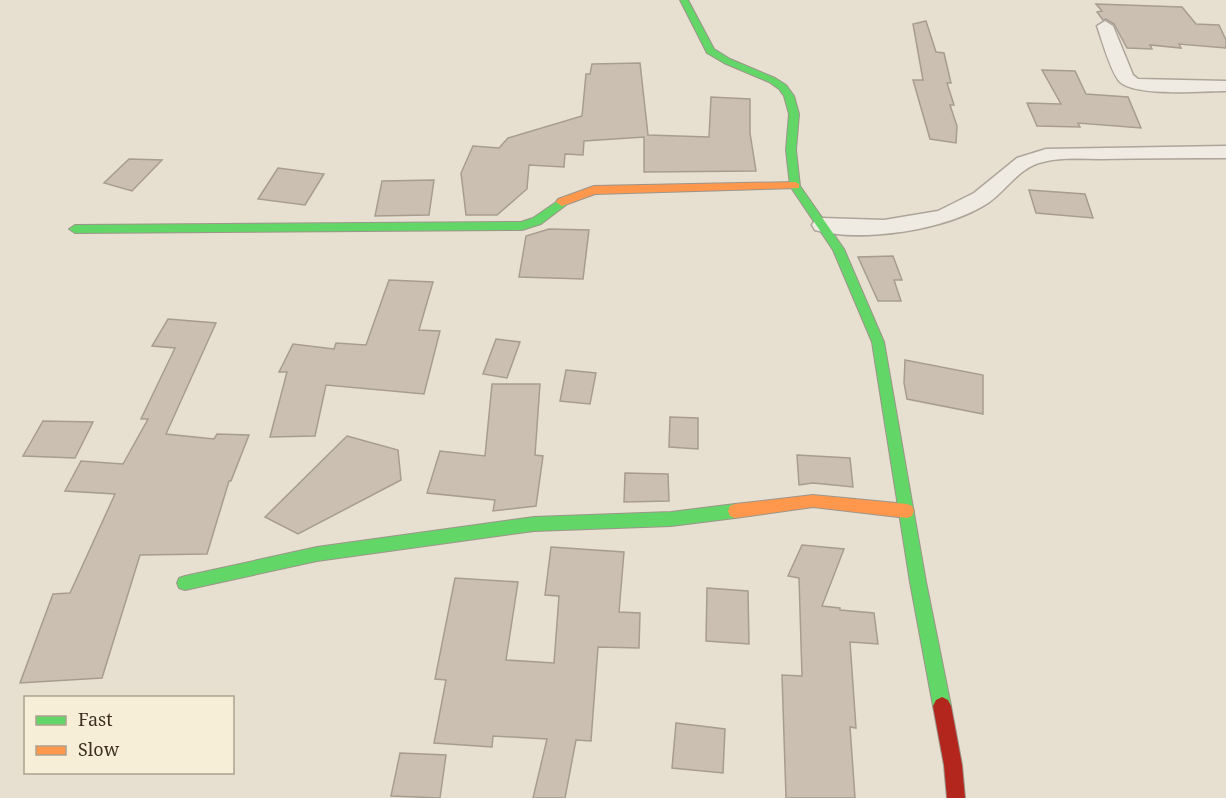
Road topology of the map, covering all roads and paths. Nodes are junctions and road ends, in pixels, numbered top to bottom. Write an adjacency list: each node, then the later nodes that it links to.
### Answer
1 (684, 0): 5 (street)
2 (1105, 26): 3 (street)
3 (1226, 86)
4 (1226, 152): 6 (street)
5 (795, 186): 6 (street); 7 (street)
6 (822, 225): 8 (street)
7 (75, 229)
8 (907, 511): 9 (street); 10 (street)
9 (185, 583)
10 (956, 798)

